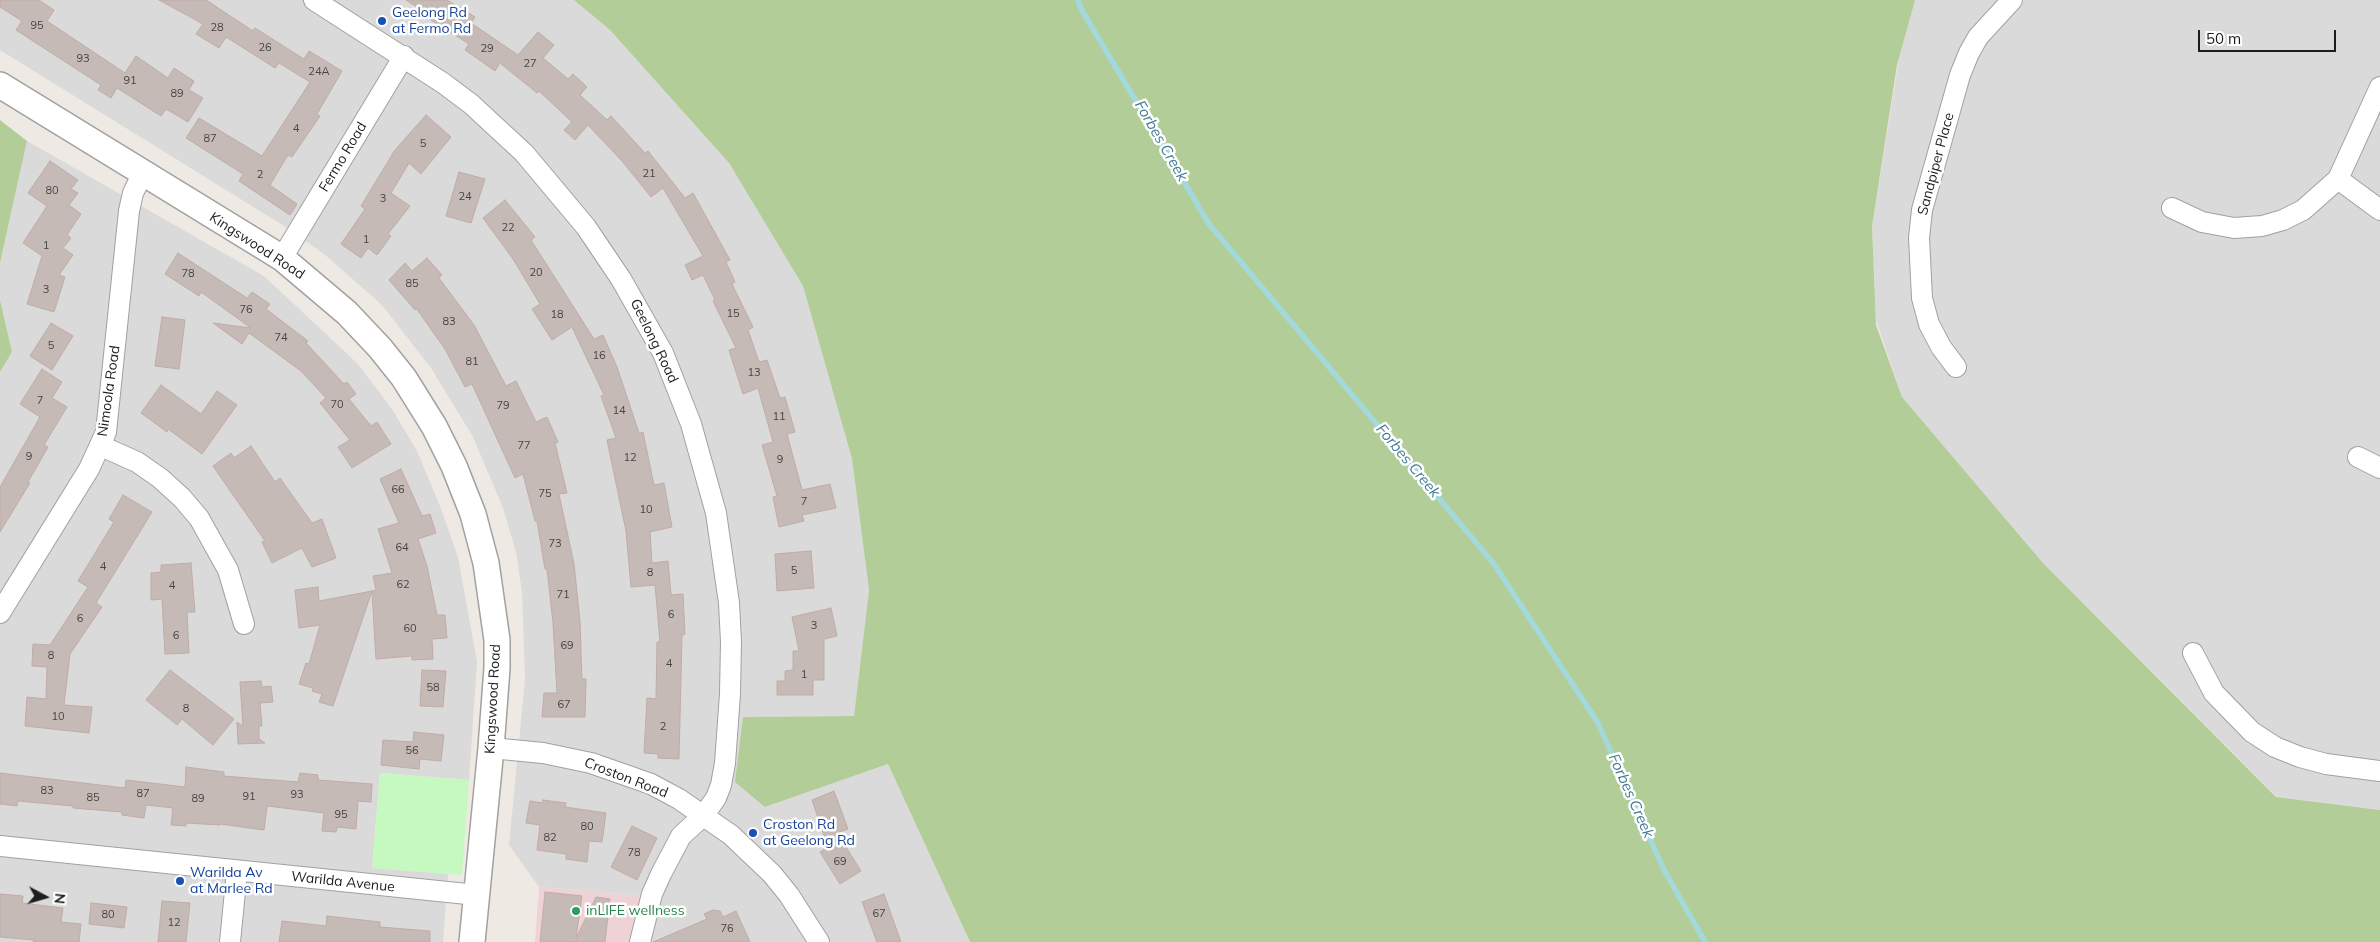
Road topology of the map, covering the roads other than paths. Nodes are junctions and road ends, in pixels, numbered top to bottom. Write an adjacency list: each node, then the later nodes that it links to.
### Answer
1 (314, 0): 3 (street, Geelong Road)
2 (2012, 0): 11 (street, Sandpiper Place)
3 (404, 56): 10 (street, Fermo Road); 20 (street, Geelong Road)
4 (0, 85): 6 (street, Kingswood Road)
5 (2380, 87): 7 (street)
6 (143, 173): 10 (street, Kingswood Road); 12 (street, Nimoola Road)
7 (2338, 179): 8 (street); 9 (street)
8 (2172, 208)
9 (2380, 210)
10 (282, 258): 18 (street, Kingswood Road)
11 (1956, 367)
12 (101, 446): 15 (street, Nimoola Road); 16 (street)
13 (2358, 457): 14 (street)
14 (2380, 468)
15 (0, 614)
16 (244, 624)
17 (2193, 654): 19 (street)
18 (491, 748): 20 (street, Croston Road); 23 (street, Kingswood Road)
19 (2380, 771)
20 (704, 815): 26 (street, Geelong Road); 27 (street, Croston Road)
21 (0, 846): 22 (street, Warilda Avenue)
22 (237, 871): 23 (street, Warilda Avenue); 24 (street)
23 (477, 895): 25 (street, Kingswood Road)
24 (230, 942)
25 (472, 942)
26 (640, 942)
27 (819, 942)

